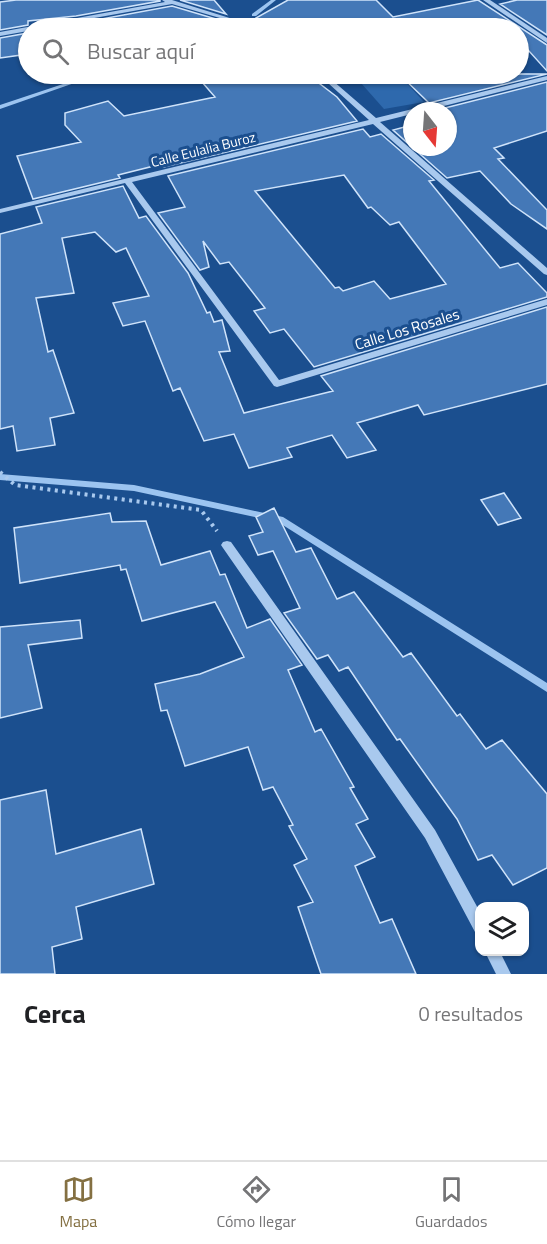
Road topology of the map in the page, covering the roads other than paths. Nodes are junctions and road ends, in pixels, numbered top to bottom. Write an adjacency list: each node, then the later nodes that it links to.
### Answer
1 (486, 0): 5 (street)
2 (167, 2): 3 (street); 4 (street)
3 (86, 18)
4 (224, 18)
5 (513, 18)
6 (529, 29): 9 (street)
7 (18, 31): 8 (street)
8 (0, 34)
9 (547, 41)
10 (547, 78): 11 (street, Calle Eulalia Buroz)
11 (529, 82)
12 (333, 84): 16 (street)
13 (523, 84): 14 (street, Calle Eulalia Buroz)
14 (450, 102)
15 (403, 114): 16 (street, Calle Eulalia Buroz)
16 (376, 121): 17 (street, Calle Eulalia Buroz); 19 (street)
17 (127, 181): 18 (street, Calle Eulalia Buroz); 20 (street, Calle Los Rosales)
18 (0, 211)
19 (547, 272)
20 (547, 302)
21 (227, 545): 22 (street)
22 (475, 918)
23 (495, 956): 24 (street)
24 (504, 974)

